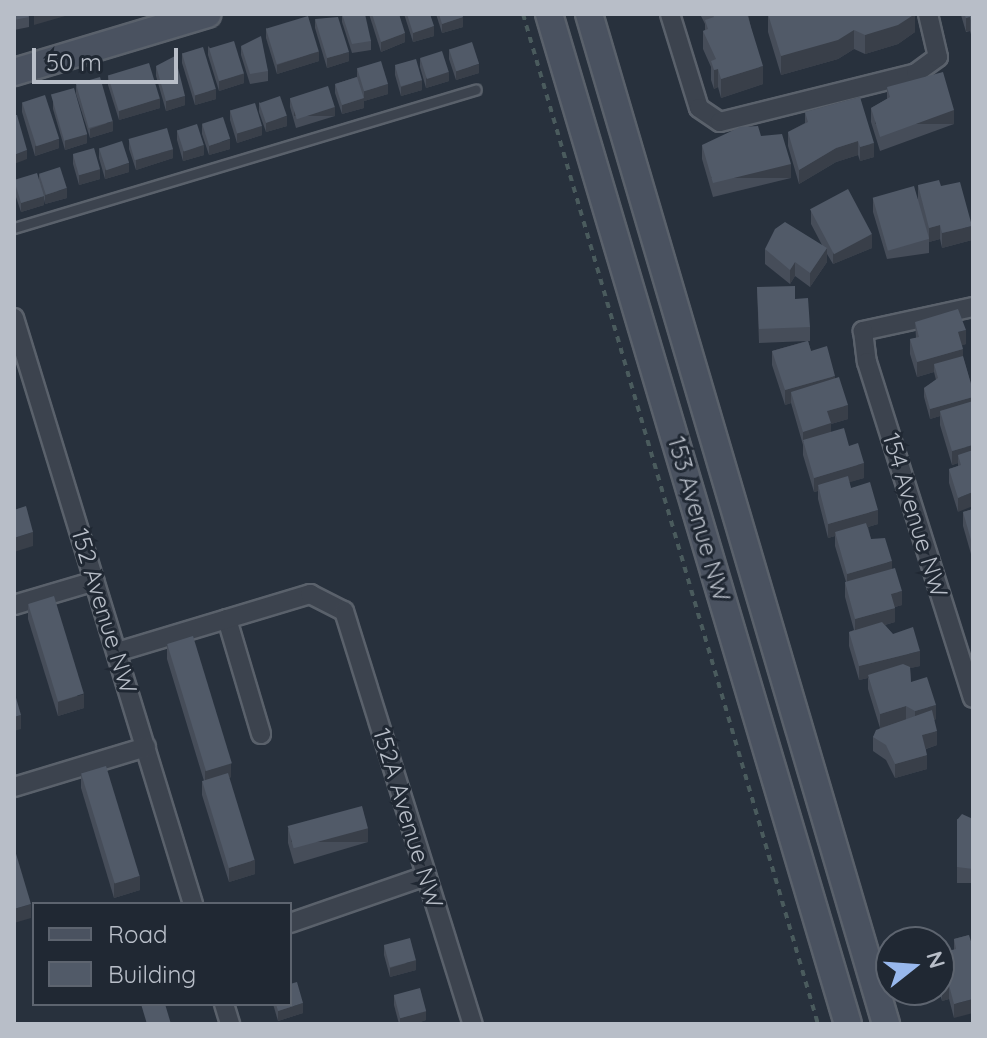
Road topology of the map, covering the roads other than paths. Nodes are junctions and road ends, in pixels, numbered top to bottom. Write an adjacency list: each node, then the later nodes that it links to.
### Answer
1 (207, 14): 6 (main road)
2 (549, 14): 23 (main road, 153 Avenue NW)
3 (589, 14): 24 (main road, 153 Avenue NW)
4 (670, 14): 5 (street)
5 (928, 14)
6 (14, 72)
7 (476, 89): 8 (lane)
8 (14, 228)
9 (973, 307): 15 (street, 154 Avenue NW)
10 (14, 318): 11 (street, 152 Avenue NW)
11 (95, 581): 12 (street); 14 (street, 152 Avenue NW)
12 (14, 605)
13 (227, 619): 14 (street); 16 (street); 19 (street, 152A Avenue NW)
14 (117, 652): 17 (street, 152 Avenue NW)
15 (973, 698)
16 (261, 734)
17 (146, 747): 18 (street); 20 (street, 152 Avenue NW)
18 (14, 787)
19 (426, 876): 21 (street); 22 (street, 152A Avenue NW)
20 (192, 902)
21 (292, 922)
22 (473, 1024)
23 (848, 1024)
24 (886, 1024)

